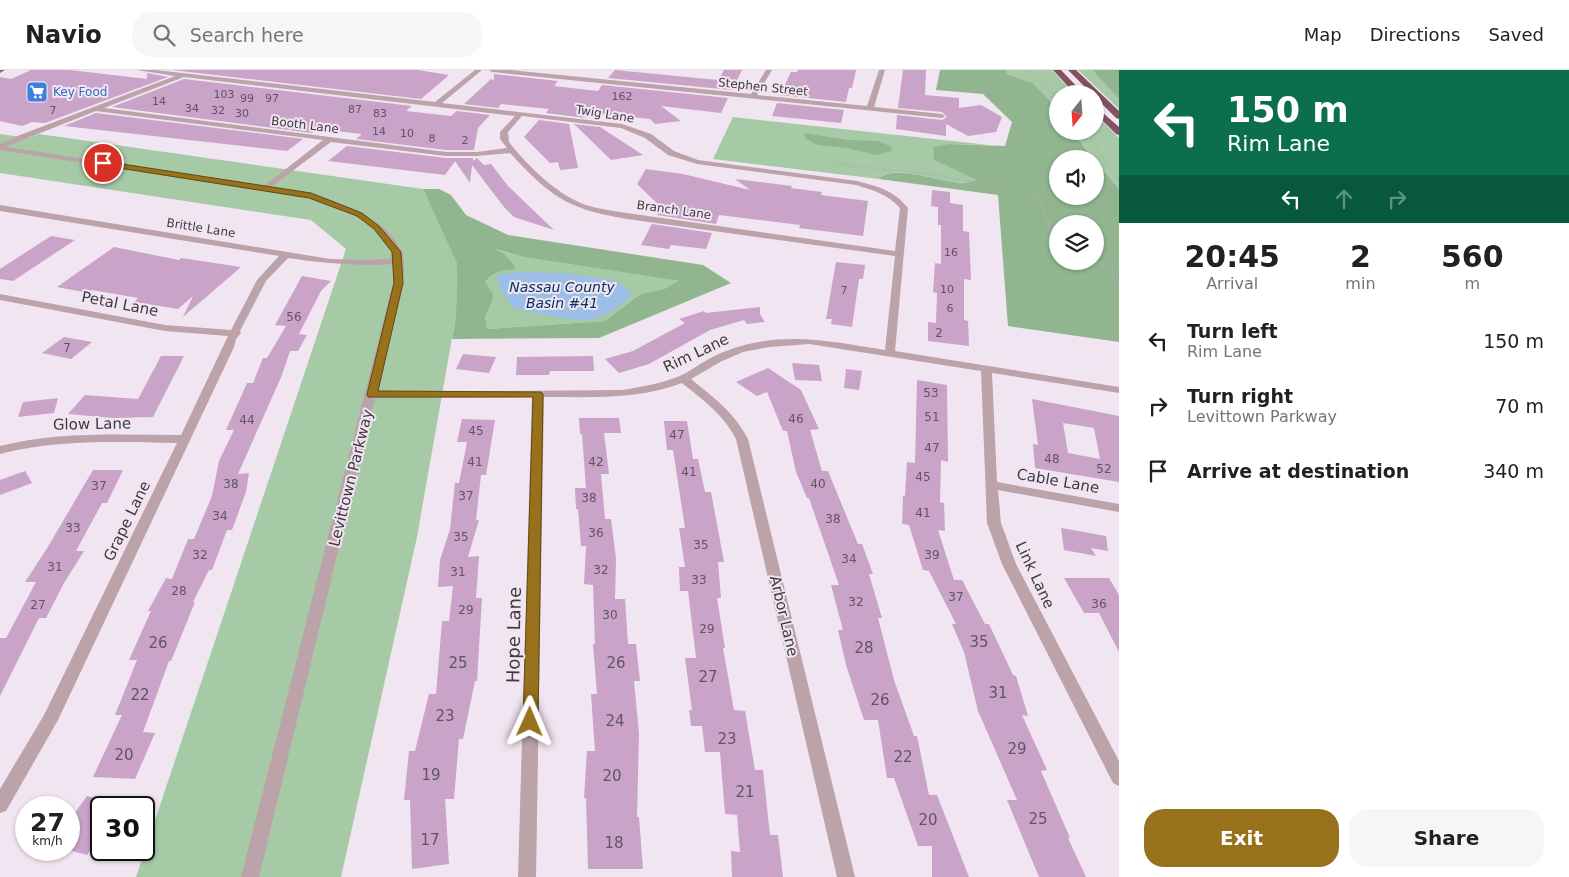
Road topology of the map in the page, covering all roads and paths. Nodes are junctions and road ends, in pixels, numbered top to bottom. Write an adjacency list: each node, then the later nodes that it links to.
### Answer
1 (140, 70): 10 (street, Twig Lane)
2 (479, 70): 15 (street)
3 (492, 70): 11 (street, Stephen Street)
4 (592, 70): 11 (street)
5 (769, 70): 14 (street)
6 (882, 70): 17 (street)
7 (1024, 70): 13 (path)
8 (1057, 70): 12 (highway)
9 (1072, 70): 20 (highway)
10 (183, 75): 15 (street, Twig Lane); 16 (street)
11 (582, 80): 14 (street, Stephen Street)
12 (1071, 85)
13 (1049, 90)
14 (753, 97): 17 (street, Stephen Street)
15 (437, 104): 18 (street, Twig Lane)
16 (95, 109): 23 (street, Booth Lane); 25 (street)
17 (870, 110): 19 (street, Stephen Street)
18 (520, 114): 26 (street); 27 (street, Twig Lane)
19 (942, 116)
20 (1119, 116)
21 (1104, 117): 22 (highway)
22 (1119, 132)
23 (330, 139): 26 (street, Booth Lane); 29 (street)
24 (1091, 140): 28 (path)
25 (0, 148): 29 (street)
26 (512, 150): 32 (street, Branch Lane)
27 (824, 179): 31 (path); 32 (street, Twig Lane)
28 (1119, 181)
29 (267, 188): 34 (street)
30 (0, 208): 33 (street, Brittle Lane)
31 (1049, 227)
32 (899, 254): 39 (street, Twig Lane)
33 (286, 255): 34 (street, Brittle Lane); 38 (street, Grape Lane)
34 (399, 261): 43 (street, Levittown Parkway)
35 (1104, 267): 36 (path)
36 (1119, 276)
37 (0, 297): 38 (street, Petal Lane)
38 (236, 332): 45 (street, Grape Lane)
39 (890, 353): 40 (street, Rim Lane); 41 (street, Rim Lane)
40 (986, 369): 42 (street, Rim Lane); 47 (street, Link Lane)
41 (682, 378): 44 (street, Rim Lane); 53 (street, Arbor Lane)
42 (1119, 390)
43 (372, 394): 44 (street, Rim Lane); 51 (street, Levittown Parkway)
44 (538, 394): 52 (street, Hope Lane)
45 (185, 439): 46 (street, Glow Lane); 50 (street, Grape Lane)
46 (0, 450)
47 (992, 485): 48 (street, Cable Lane); 49 (street, Link Lane)
48 (1119, 508)
49 (1119, 778)
50 (0, 805)
51 (250, 877)
52 (527, 877)
53 (846, 877)

